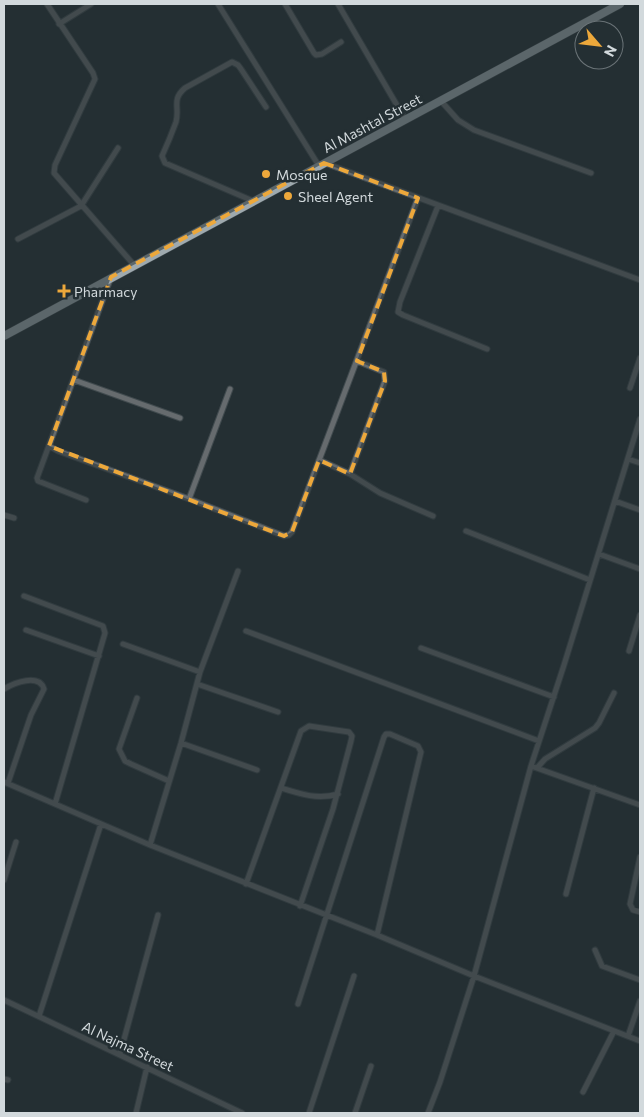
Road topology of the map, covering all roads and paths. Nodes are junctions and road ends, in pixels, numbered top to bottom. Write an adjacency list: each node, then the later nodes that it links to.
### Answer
1 (47, 4): 7 (street)
2 (91, 4): 7 (street)
3 (218, 4): 13 (street)
4 (285, 4): 8 (street)
5 (338, 4): 11 (street)
6 (620, 4): 9 (main road, Al Mashtal Street)
7 (59, 24): 17 (street)
8 (341, 42)
9 (441, 101): 11 (main road, Al Mashtal Street); 14 (street)
10 (266, 107): 16 (street)
11 (404, 119): 13 (main road, Al Mashtal Street)
12 (118, 148): 17 (street)
13 (322, 164): 15 (street); 16 (main road, Al Mashtal Street)
14 (591, 172)
15 (418, 198): 18 (street); 26 (street)
16 (253, 201): 20 (main road, Al Mashtal Street)
17 (81, 206): 19 (street); 20 (street)
18 (438, 206): 22 (street); 24 (street)
19 (18, 239)
20 (134, 265): 21 (main road, Al Mashtal Street)
21 (111, 277): 23 (main road, Al Mashtal Street); 27 (street)
22 (640, 280)
23 (4, 336)
24 (487, 349)
25 (640, 358): 28 (street)
26 (357, 361): 34 (street); 36 (street)
27 (74, 380): 30 (street); 32 (street)
28 (630, 388)
29 (230, 390): 37 (street)
30 (180, 418)
31 (640, 419): 33 (street)
32 (49, 446): 37 (street); 38 (street)
33 (628, 459): 35 (street); 39 (street)
34 (319, 460): 36 (street); 37 (street)
35 (640, 463)
36 (350, 474): 42 (street)
37 (189, 499)
38 (86, 500)
39 (615, 501): 40 (street); 45 (street)
40 (640, 510)
41 (4, 515): 43 (street)
42 (433, 516)
43 (14, 518)
44 (466, 531): 48 (street)
45 (599, 554): 46 (street); 48 (street)
46 (640, 569)
47 (238, 571): 57 (street)
48 (590, 580): 61 (street)
49 (24, 596): 56 (street)
50 (640, 615): 55 (street)
51 (26, 630): 56 (street)
52 (246, 631): 64 (street)
53 (123, 644): 57 (street)
54 (421, 648): 61 (street)
55 (629, 651)
56 (98, 656): 73 (street)
57 (200, 672): 58 (street)
58 (197, 684): 63 (street); 65 (street)
59 (4, 689): 69 (street)
60 (614, 693): 66 (street)
61 (554, 697): 64 (street)
62 (137, 698): 68 (street)
63 (278, 712)
64 (539, 741): 66 (street)
65 (181, 743): 67 (street); 68 (street)
66 (534, 767): 71 (street); 89 (street)
67 (257, 770)
68 (169, 781): 77 (street)
69 (6, 783): 73 (street)
70 (281, 788): 72 (street); 72 (street); 80 (street)
71 (594, 788): 74 (street); 81 (street)
72 (338, 794): 82 (street)
73 (55, 804): 75 (street)
74 (640, 805)
75 (101, 824): 77 (street); 94 (street)
76 (16, 842): 79 (street)
77 (150, 845): 80 (street)
78 (640, 858): 83 (street)
79 (4, 880)
80 (246, 884): 82 (street)
81 (566, 894)
82 (300, 906): 85 (street)
83 (640, 912)
84 (158, 915): 98 (street)
85 (326, 916): 86 (street); 86 (street); 93 (street)
86 (377, 935): 89 (street)
87 (595, 950): 90 (street)
88 (354, 976): 104 (street)
89 (474, 976): 95 (street); 106 (street)
90 (640, 980)
91 (4, 1000): 94 (street, Al Najma Street)
92 (640, 1002): 96 (street)
93 (298, 1004)
94 (38, 1016): 98 (street, Al Najma Street)
95 (614, 1030): 96 (street); 101 (street)
96 (628, 1036): 97 (street)
97 (640, 1039)
98 (120, 1054): 100 (street, Al Najma Street)
99 (372, 1066): 105 (street)
100 (147, 1067): 102 (street); 103 (street, Al Najma Street)
101 (582, 1092)
102 (136, 1113)
103 (242, 1113)
104 (309, 1113)
105 (356, 1113)
106 (428, 1113)

